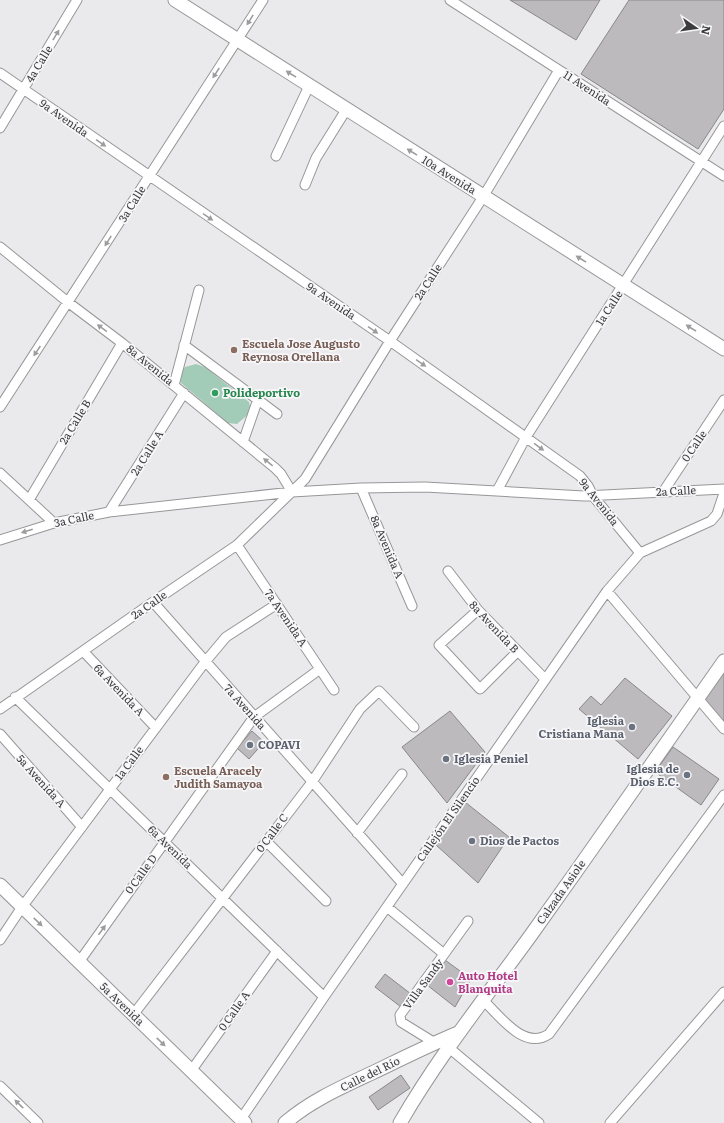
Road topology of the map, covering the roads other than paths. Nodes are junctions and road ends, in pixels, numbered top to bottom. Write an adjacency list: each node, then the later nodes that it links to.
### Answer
1 (78, 0): 9 (street, 4a Calle, one-way to 1)
2 (175, 0): 5 (main road, 10a Avenida)
3 (263, 0): 5 (street, 3a Calle, one-way to 5)
4 (450, 0): 6 (street, 11 Avenida)
5 (238, 41): 8 (main road, 10a Avenida, one-way to 5); 15 (street, 3a Calle, one-way to 15)
6 (559, 70): 14 (street, 11 Avenida); 18 (street, 2a Calle)
7 (0, 73): 9 (street, 9a Avenida)
8 (310, 86): 10 (main road, 10a Avenida); 13 (street)
9 (24, 90): 12 (street, 4a Calle); 15 (street, 9a Avenida, one-way to 15)
10 (346, 110): 17 (street); 18 (main road, 10a Avenida, one-way to 10)
11 (724, 126): 14 (street, 1a Calle)
12 (0, 128)
13 (276, 156)
14 (702, 161): 16 (street, 11 Avenida); 20 (street, 1a Calle)
15 (149, 176): 22 (street, 3a Calle, one-way to 22); 23 (street, 9a Avenida, one-way to 23)
16 (724, 176)
17 (305, 185)
18 (483, 197): 20 (main road, 10a Avenida, one-way to 18); 23 (street, 2a Calle)
19 (0, 247): 22 (street, 8a Avenida)
20 (623, 285): 26 (main road, 10a Avenida, one-way to 20); 33 (street, 1a Calle)
21 (199, 290): 25 (street)
22 (68, 303): 24 (street, 8a Avenida, one-way to 22); 31 (street, 3a Calle, one-way to 31)
23 (390, 341): 33 (street, 9a Avenida, one-way to 33); 39 (street, 2a Calle)
24 (122, 343): 27 (street, 8a Avenida); 43 (street, 2a Calle B)
25 (184, 345): 27 (street); 29 (street)
26 (724, 349)
27 (174, 385): 28 (street, 8a Avenida)
28 (184, 393): 34 (street, 8a Avenida); 44 (street, 2a Calle A)
29 (258, 400): 32 (street); 34 (street)
30 (724, 400): 40 (street, 0 Calle)
31 (0, 407)
32 (277, 414)
33 (526, 437): 38 (street, 1a Calle); 42 (street, 9a Avenida, one-way to 42)
34 (243, 442): 39 (street, 8a Avenida, one-way to 34)
35 (0, 473): 43 (street)
36 (362, 488): 38 (street, 2a Calle); 39 (street, 2a Calle); 53 (street, 8a Avenida A)
37 (724, 489): 40 (street, 2a Calle)
38 (496, 490): 42 (street, 2a Calle)
39 (292, 492): 44 (street, 3a Calle); 47 (street, 2a Calle)
40 (663, 492): 42 (street, 2a Calle)
41 (724, 493): 48 (street, Callejón El Silencio)
42 (593, 496): 48 (street, 9a Avenida)
43 (29, 500): 45 (street)
44 (109, 512): 45 (street, 3a Calle)
45 (54, 523): 46 (street, 3a Calle, one-way to 46)
46 (0, 540)
47 (237, 545): 51 (street, 2a Calle); 52 (street, 7a Avenida A)
48 (640, 553): 50 (street, Callejón El Silencio)
49 (448, 571): 54 (street, 8a Avenida B)
50 (607, 591): 60 (street, Callejón El Silencio); 63 (street)
51 (153, 602): 55 (street, 2a Calle); 58 (street, 7a Avenida)
52 (277, 604): 58 (street, 1a Calle); 59 (street, 7a Avenida A)
53 (412, 606)
54 (478, 610): 56 (street, 8a Avenida B); 56 (street)
55 (83, 651): 62 (street, 2a Calle); 67 (street, 6a Avenida A)
56 (517, 652): 60 (street, 8a Avenida B)
57 (724, 661): 63 (main road, Calzada Asiole)
58 (205, 662): 65 (street, 7a Avenida); 67 (street, 1a Calle)
59 (320, 669): 61 (street, 7a Avenida A); 65 (street, 0 Calle D)
60 (544, 679): 78 (street, Callejón El Silencio)
61 (334, 690)
62 (15, 697): 64 (street, 2a Calle); 72 (street, 6a Avenida)
63 (698, 698): 68 (street); 91 (main road, Calzada Asiole)
64 (0, 709)
65 (254, 717): 71 (street, 7a Avenida); 77 (street, 0 Calle D)
66 (414, 727): 71 (street, 0 Calle C)
67 (156, 728): 72 (street, 1a Calle)
68 (724, 729)
69 (0, 734): 74 (street, 5a Avenida A)
70 (402, 774): 75 (street)
71 (312, 782): 75 (street, 7a Avenida); 76 (street, 0 Calle C)
72 (110, 789): 74 (street, 1a Calle); 77 (street, 6a Avenida)
73 (724, 795): 91 (street)
74 (82, 827): 82 (street, 1a Calle)
75 (357, 833): 78 (street, 7a Avenida)
76 (266, 841): 80 (street, 0 Calle C); 81 (street)
77 (164, 842): 80 (street, 6a Avenida); 88 (street, 0 Calle D, one-way to 77)
78 (403, 884): 83 (street, Callejón El Silencio)
79 (0, 885): 82 (main road, 5a Avenida)
80 (223, 898): 86 (street, 6a Avenida); 92 (street, 0 Calle C)
81 (326, 901)
82 (22, 907): 85 (street, 1a Calle); 88 (main road, 5a Avenida, one-way to 88)
83 (387, 907): 87 (street, Villa Sandy); 90 (street, Callejón El Silencio)
84 (468, 921): 87 (street, Villa Sandy)
85 (0, 940)
86 (277, 951): 90 (street, 6a Avenida); 96 (street, 0 Calle A)
87 (444, 954): 94 (street, Villa Sandy)
88 (79, 962): 92 (main road, 5a Avenida)
89 (724, 992): 103 (street)
90 (324, 997): 98 (street, Callejón El Silencio)
91 (483, 1000): 93 (main road, Calzada Asiole)
92 (133, 1014): 96 (main road, 5a Avenida, one-way to 96)
93 (459, 1033): 94 (main road, Calle del Río); 95 (main road, Calzada Asiole)
94 (435, 1043): 100 (main road, Calle del Río)
95 (448, 1047): 101 (main road, Calzada Asiole); 102 (street)
96 (191, 1071): 98 (main road, 5a Avenida)
97 (0, 1086): 99 (street, one-way to 97)
98 (243, 1121)
99 (38, 1123)
100 (285, 1123)
101 (400, 1123)
102 (540, 1123)
103 (610, 1123)

